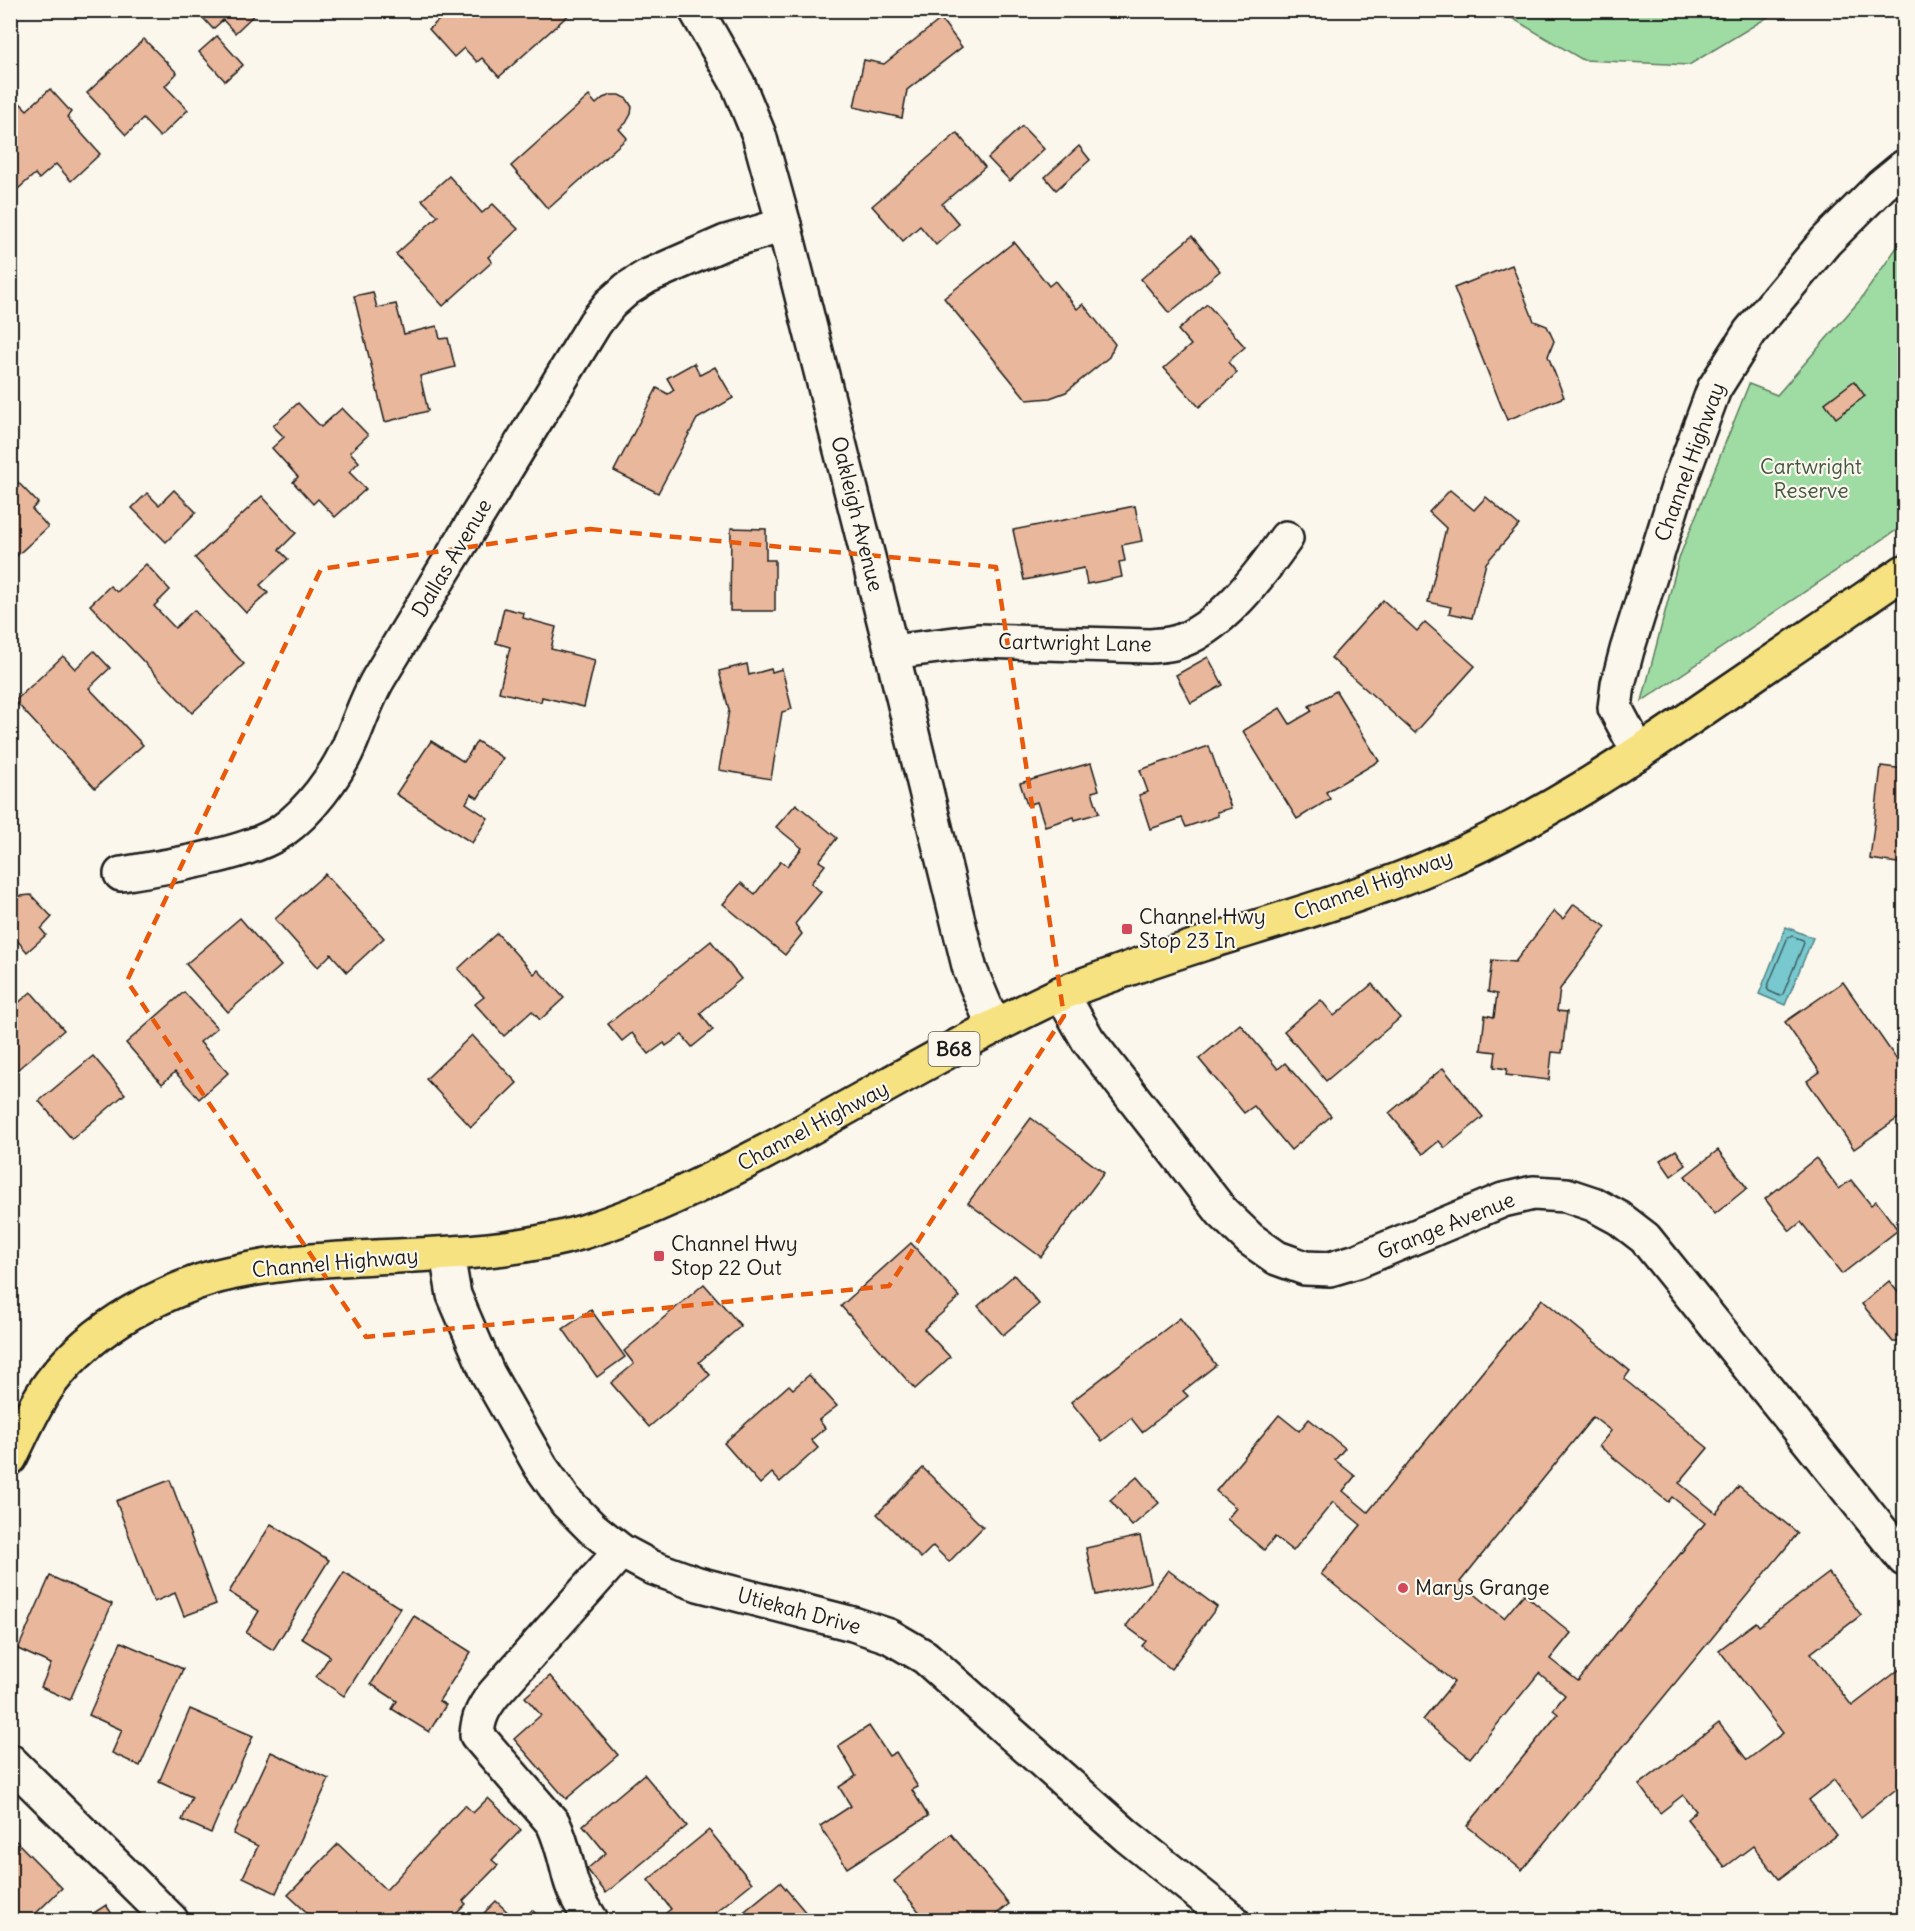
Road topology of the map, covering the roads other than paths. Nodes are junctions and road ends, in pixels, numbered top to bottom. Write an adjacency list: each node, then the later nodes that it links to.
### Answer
1 (696, 10): 3 (street, Oakleigh Avenue)
2 (1905, 167): 7 (street, Channel Highway)
3 (784, 225): 6 (street, Oakleigh Avenue); 8 (street, Dallas Avenue)
4 (1286, 538): 6 (street, Cartwright Lane)
5 (1905, 572): 7 (main road, Channel Highway / B68)
6 (892, 652): 10 (street, Oakleigh Avenue)
7 (1639, 753): 9 (main road, Channel Highway / B68)
8 (121, 874)
9 (1061, 993): 10 (main road, Channel Highway / B68); 14 (street, Grange Avenue)
10 (994, 1026): 11 (main road, Channel Highway / B68)
11 (447, 1254): 12 (main road, Channel Highway / B68); 13 (street, Utiekah Drive)
12 (10, 1458)
13 (621, 1551): 17 (street); 18 (street, Utiekah Drive)
14 (1905, 1559)
15 (10, 1761): 16 (street)
16 (171, 1920)
17 (591, 1920)
18 (1232, 1920)

